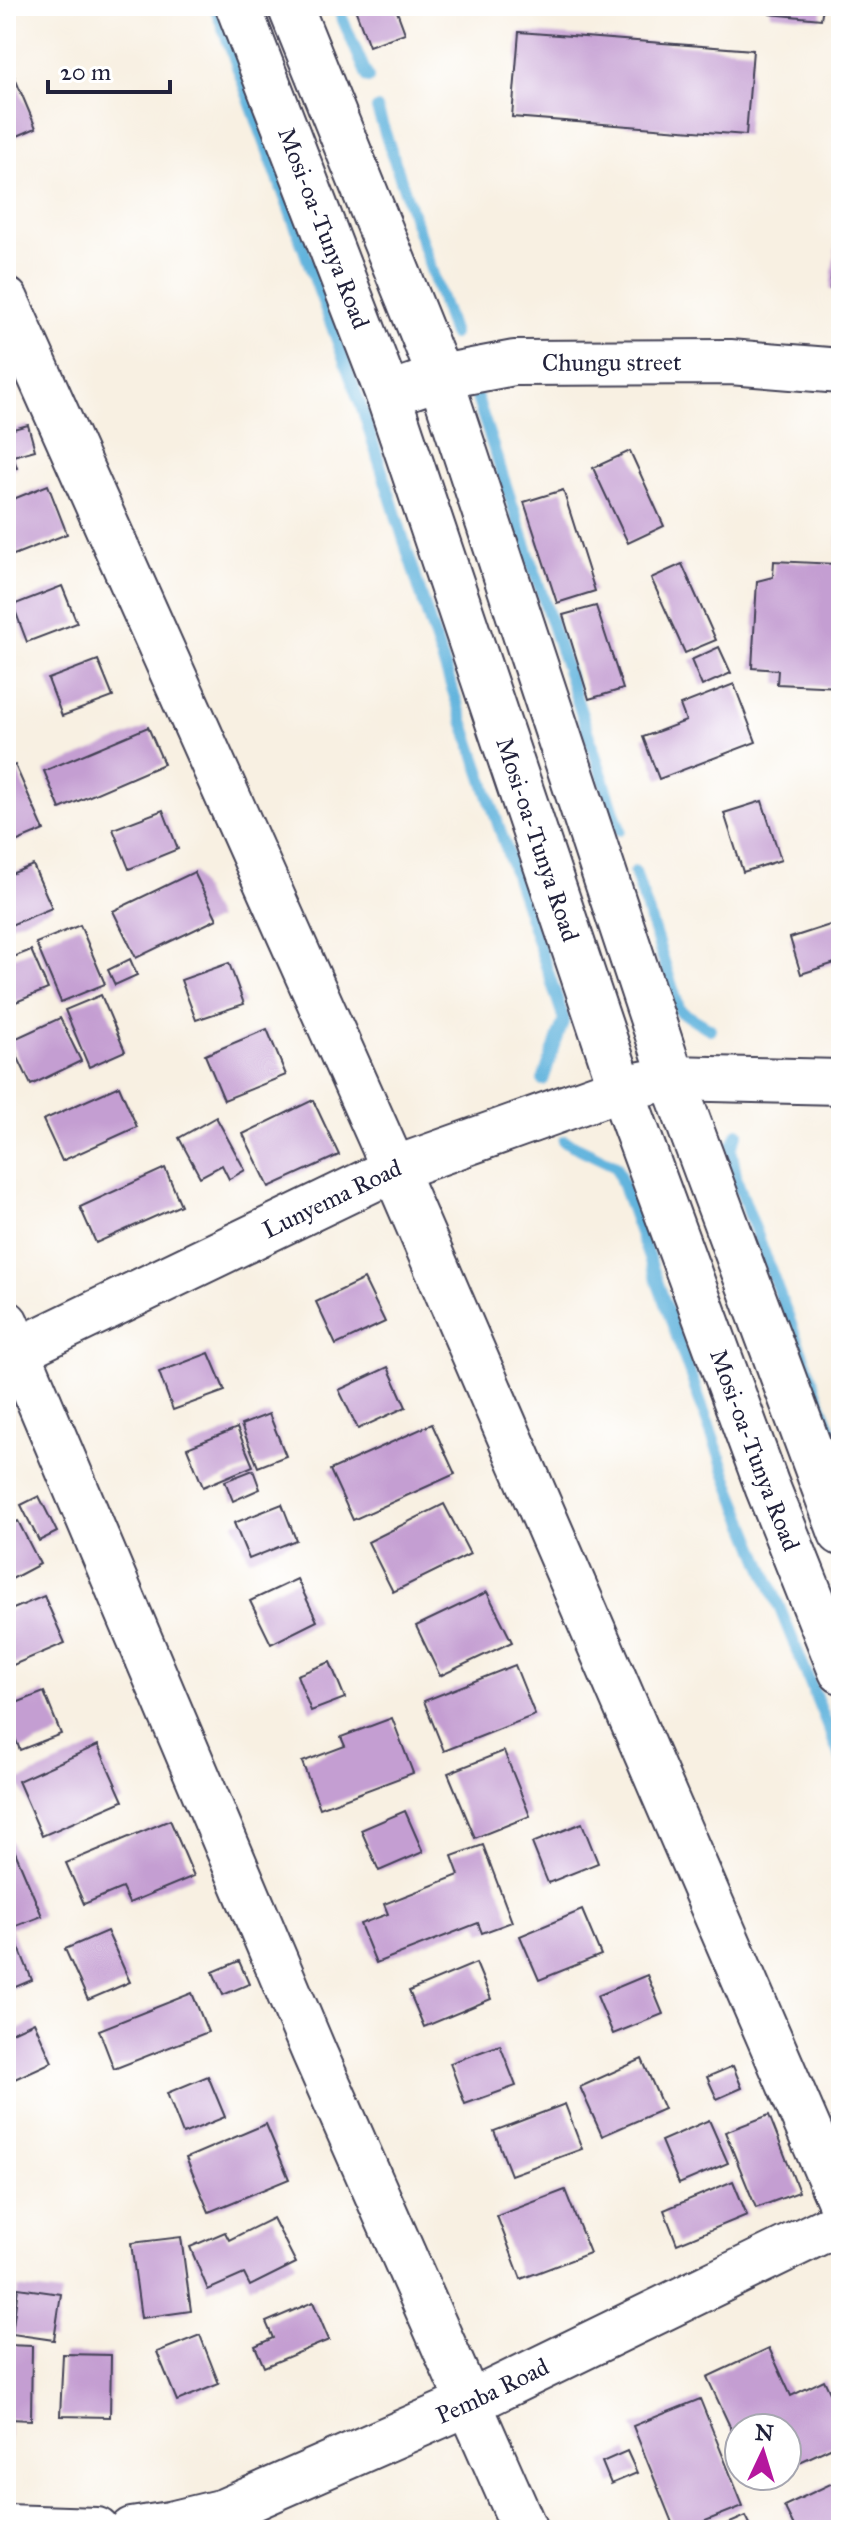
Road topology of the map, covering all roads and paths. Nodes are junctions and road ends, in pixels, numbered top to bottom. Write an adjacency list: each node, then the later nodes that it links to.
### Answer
1 (238, 6): 6 (street, Mosi-oa-Tunya Road)
2 (290, 6): 5 (street, Mosi-oa-Tunya Road)
3 (6, 300): 10 (street)
4 (841, 371): 5 (street, Chungu street)
5 (440, 377): 6 (street, Chungu street); 7 (street, Mosi-oa-Tunya Road)
6 (388, 395): 9 (street, Mosi-oa-Tunya Road)
7 (672, 1078): 8 (street, Lunyema Road); 9 (street, Lunyema Road); 12 (street, Mosi-oa-Tunya Road)
8 (841, 1082)
9 (621, 1088): 10 (street, Lunyema Road); 13 (street, Mosi-oa-Tunya Road)
10 (394, 1169): 11 (street, Lunyema Road); 14 (street)
11 (10, 1343): 16 (street)
12 (841, 1533)
13 (841, 1671)
14 (841, 2204)
15 (841, 2222): 16 (street, Pemba Road)
16 (469, 2403): 19 (street, Pemba Road); 20 (street)
17 (6, 2527): 18 (street)
18 (97, 2530)
19 (132, 2530)
20 (525, 2530)

